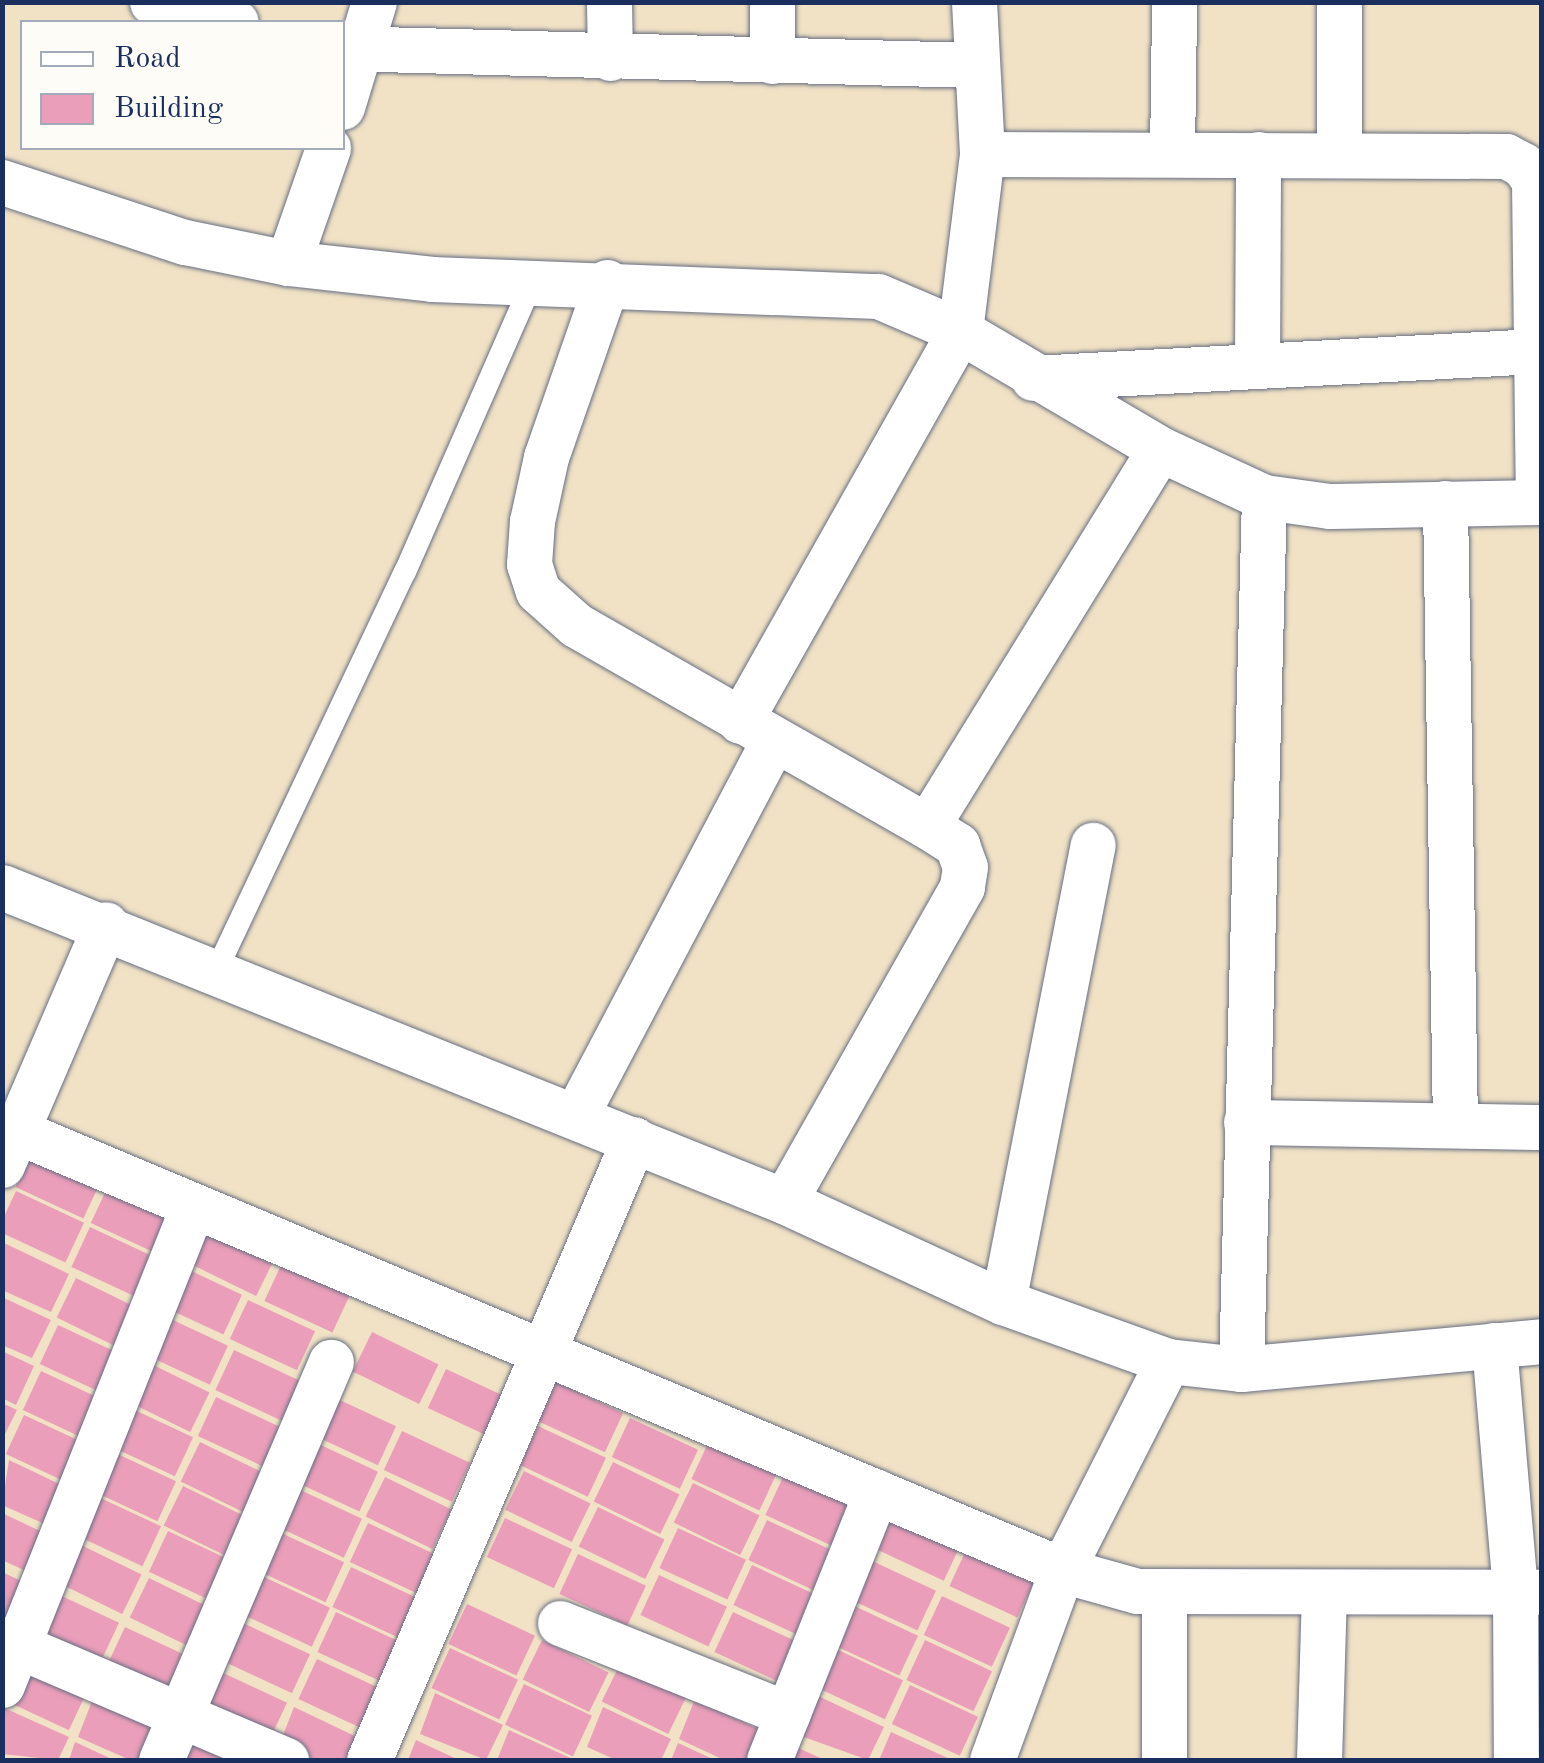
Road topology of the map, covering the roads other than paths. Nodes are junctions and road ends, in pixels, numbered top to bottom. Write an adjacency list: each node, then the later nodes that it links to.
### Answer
1 (152, 2): 8 (street)
2 (374, 2): 9 (street)
3 (609, 2): 10 (street)
4 (772, 2): 11 (street)
5 (974, 2): 12 (street)
6 (1174, 2): 16 (street)
7 (1339, 2): 18 (street)
8 (228, 20)
9 (352, 49): 10 (street); 13 (street)
10 (610, 58): 11 (street)
11 (772, 61): 12 (street)
12 (976, 65): 15 (street)
13 (345, 90)
14 (327, 150): 20 (street)
15 (982, 154): 16 (street); 24 (street)
16 (1172, 154): 17 (street)
17 (1258, 154): 18 (street); 26 (street)
18 (1339, 155): 23 (street)
19 (2, 182): 20 (street)
20 (288, 263): 21 (street)
21 (533, 281): 22 (street); 37 (lane)
22 (607, 282): 24 (street); 32 (street)
23 (1539, 287): 25 (street)
24 (960, 332): 27 (street); 32 (street)
25 (1536, 351): 26 (street); 30 (street)
26 (1258, 366): 27 (street)
27 (1032, 378): 28 (street)
28 (1160, 448): 29 (street); 33 (street)
29 (1264, 497): 31 (street); 39 (street)
30 (1540, 502): 31 (street)
31 (1445, 503): 40 (street)
32 (757, 730): 33 (street); 38 (street)
33 (928, 826): 44 (street)
34 (1093, 845): 46 (street)
35 (2, 886): 36 (street)
36 (106, 924): 37 (street); 43 (street)
37 (217, 969): 38 (street)
38 (576, 1115): 42 (street)
39 (1246, 1122): 40 (street); 52 (street)
40 (1455, 1126): 41 (street)
41 (1542, 1127)
42 (634, 1139): 44 (street); 49 (street)
43 (7, 1141): 45 (street)
44 (784, 1201): 46 (street)
45 (193, 1206): 49 (street); 59 (street)
46 (1003, 1302): 50 (street)
47 (1542, 1341): 48 (street)
48 (1494, 1345): 52 (street); 57 (street)
49 (546, 1354): 53 (street); 64 (street)
50 (1168, 1361): 52 (street); 54 (street)
51 (331, 1362): 61 (street)
52 (1241, 1369)
53 (876, 1492): 54 (street); 60 (street)
54 (1062, 1570): 55 (street); 66 (street)
55 (1164, 1591): 56 (street); 67 (street)
56 (1324, 1592): 57 (street); 68 (street)
57 (1528, 1592): 69 (street)
58 (560, 1623): 60 (street)
59 (8, 1657): 61 (street)
60 (788, 1714): 65 (street)
61 (180, 1715): 62 (street); 63 (street)
62 (161, 1760)
63 (286, 1760)
64 (369, 1760)
65 (768, 1760)
66 (992, 1760)
67 (1164, 1760)
68 (1319, 1760)
69 (1516, 1760)

